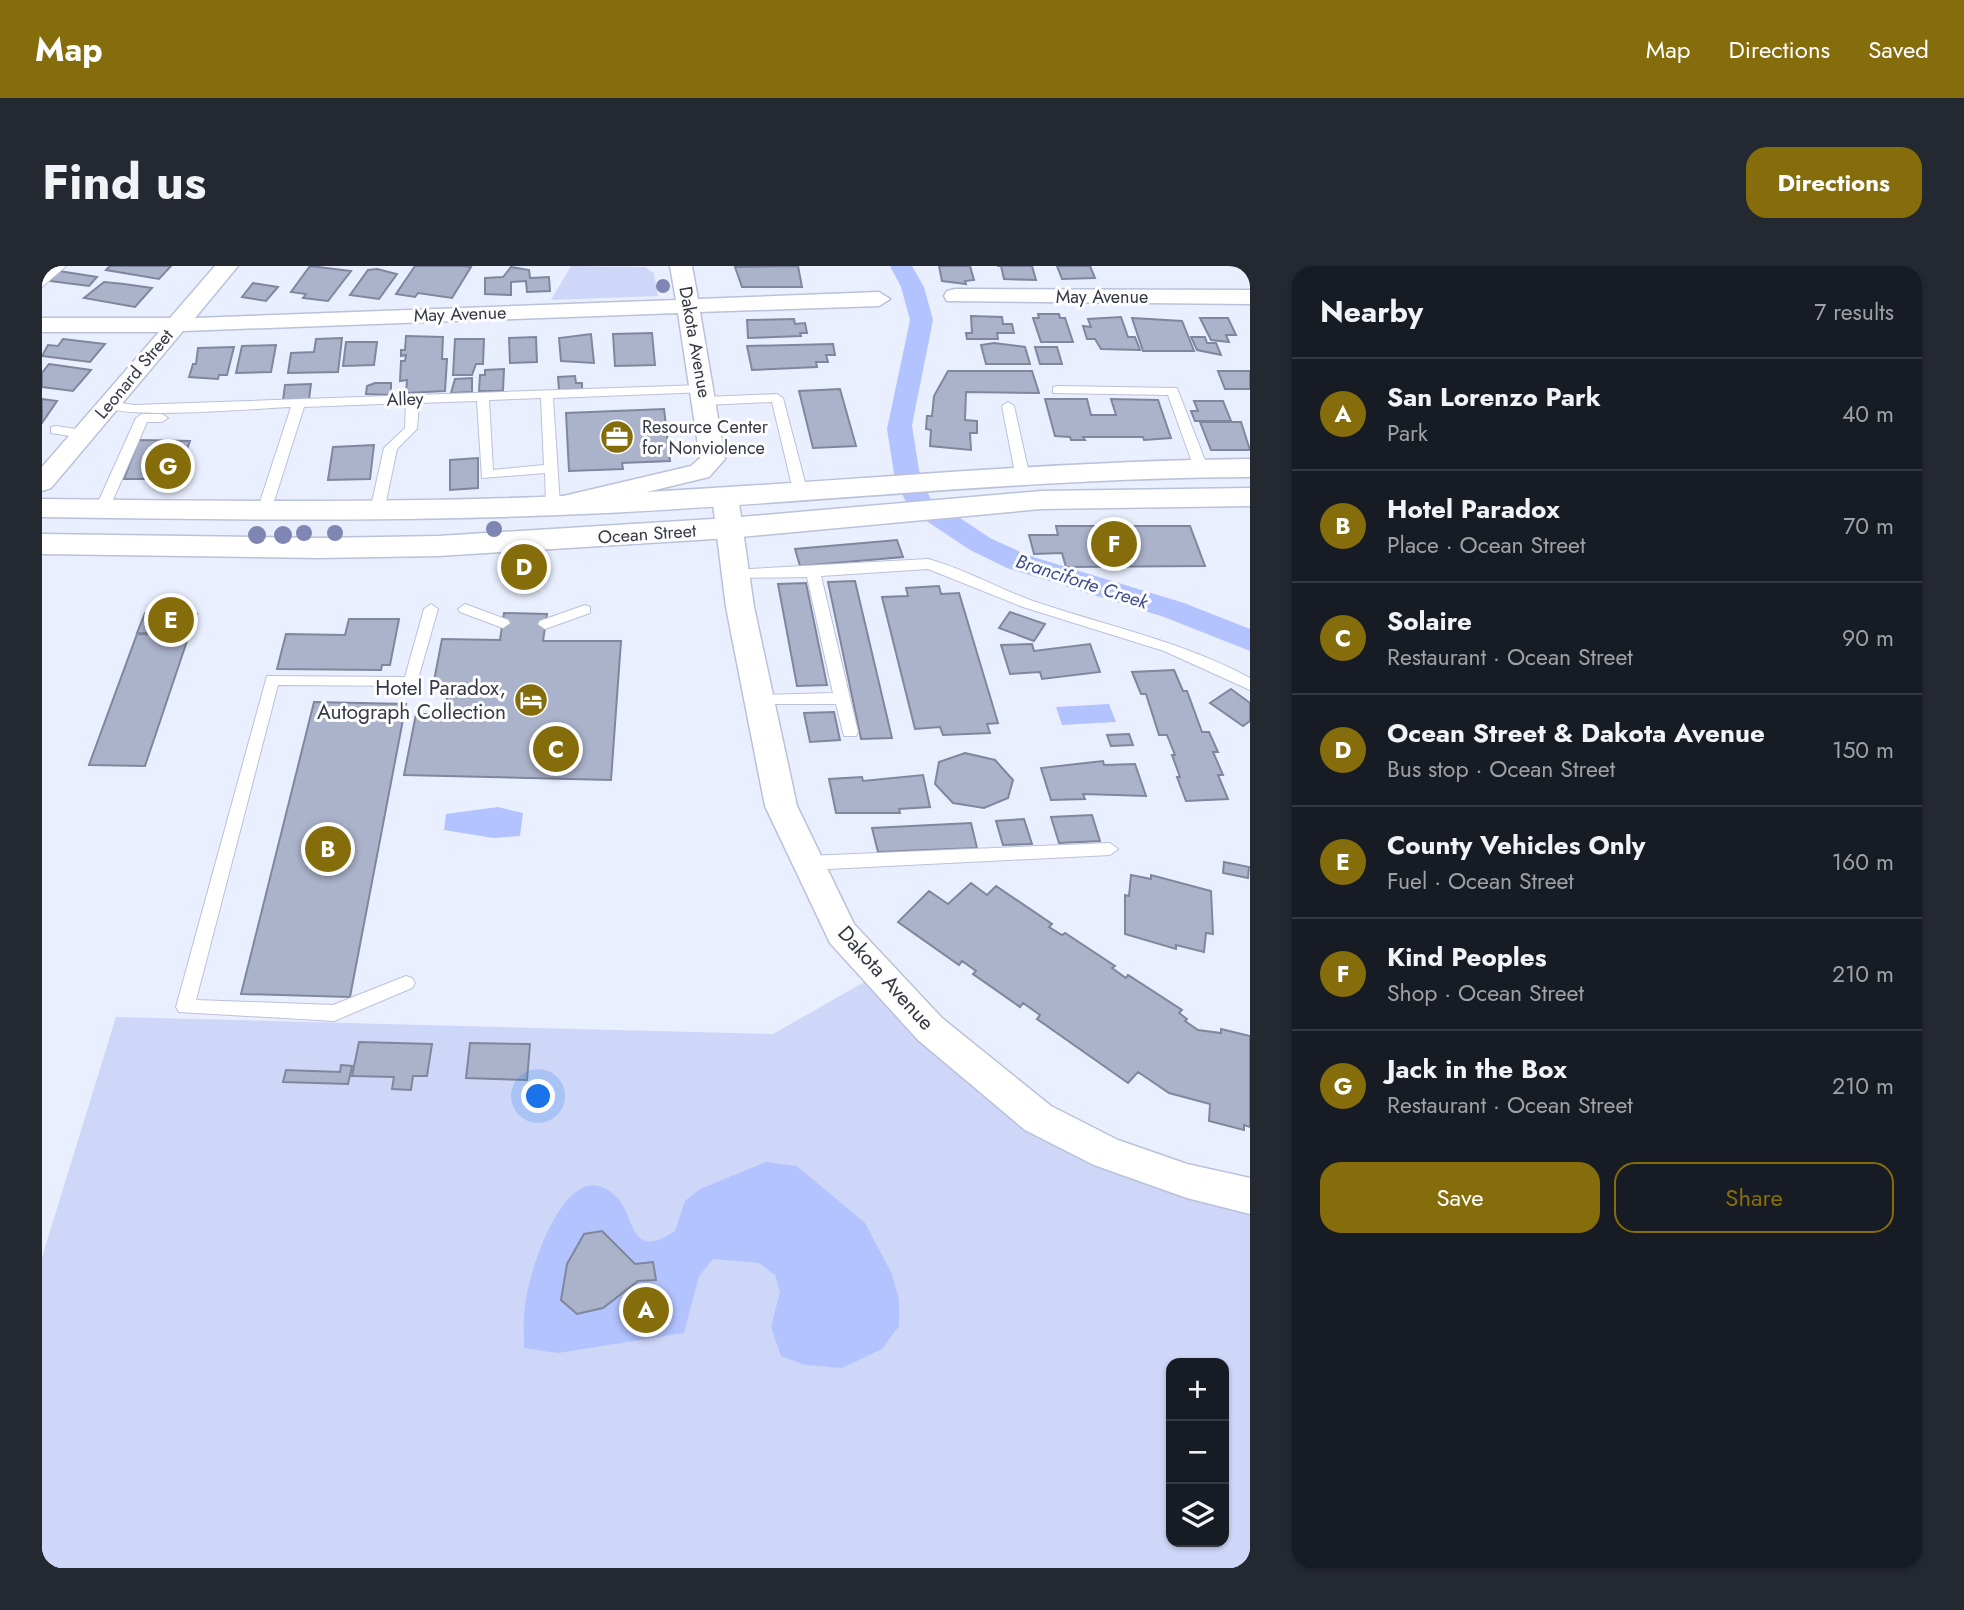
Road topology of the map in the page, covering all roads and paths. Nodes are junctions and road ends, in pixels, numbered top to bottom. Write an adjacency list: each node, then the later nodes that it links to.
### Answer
1 (60, 266): 4 (lane)
2 (227, 266): 9 (street, Leonard Street)
3 (681, 266): 8 (street, Dakota Avenue)
4 (42, 284)
5 (955, 296): 6 (street, May Avenue)
6 (1250, 298)
7 (879, 299): 8 (street, May Avenue)
8 (690, 306): 9 (street, May Avenue); 13 (street, Dakota Avenue)
9 (176, 324): 10 (street, May Avenue); 18 (street, Leonard Street)
10 (42, 325)
11 (1057, 390): 24 (lane)
12 (547, 394): 13 (lane, Alley); 14 (lane, Alley); 23 (lane)
13 (704, 395): 28 (lane, Alley); 31 (street, Dakota Avenue)
14 (483, 397): 15 (lane, Alley); 23 (lane)
15 (413, 399): 16 (lane, Alley); 35 (lane)
16 (299, 403): 18 (lane, Alley); 34 (lane)
17 (1008, 406): 26 (lane)
18 (104, 410): 19 (lane); 22 (street, Leonard Street)
19 (142, 418): 20 (lane); 33 (lane)
20 (228, 418)
21 (56, 430): 22 (lane)
22 (83, 434): 27 (street, Leonard Street)
23 (551, 468): 31 (lane)
24 (1201, 468): 25 (main road, Ocean Street); 26 (main road, Ocean Street)
25 (1250, 468)
26 (1023, 473): 28 (main road, Ocean Street)
27 (42, 483)
28 (800, 491): 29 (main road, Ocean Street)
29 (725, 496): 31 (main road, Ocean Street); 36 (street, Dakota Avenue)
30 (1250, 497): 36 (main road, Ocean Street)
31 (558, 505): 35 (main road, Ocean Street)
32 (42, 508): 33 (main road, Ocean Street)
33 (102, 509): 34 (main road, Ocean Street)
34 (264, 511): 35 (main road, Ocean Street)
35 (377, 511)
36 (730, 528): 37 (main road, Ocean Street); 39 (street, Dakota Avenue)
37 (42, 544)
38 (813, 572): 39 (lane); 45 (lane); 46 (lane)
39 (736, 573): 47 (street, Dakota Avenue)
40 (431, 609): 51 (lane)
41 (465, 609): 43 (lane)
42 (585, 610): 44 (lane)
43 (503, 623)
44 (545, 624)
45 (1250, 685)
46 (842, 698): 47 (lane); 48 (lane)
47 (759, 700): 50 (street, Dakota Avenue)
48 (850, 732)
49 (1110, 849): 50 (lane)
50 (808, 863): 52 (street, Dakota Avenue)
51 (406, 983)
52 (1250, 1196)

